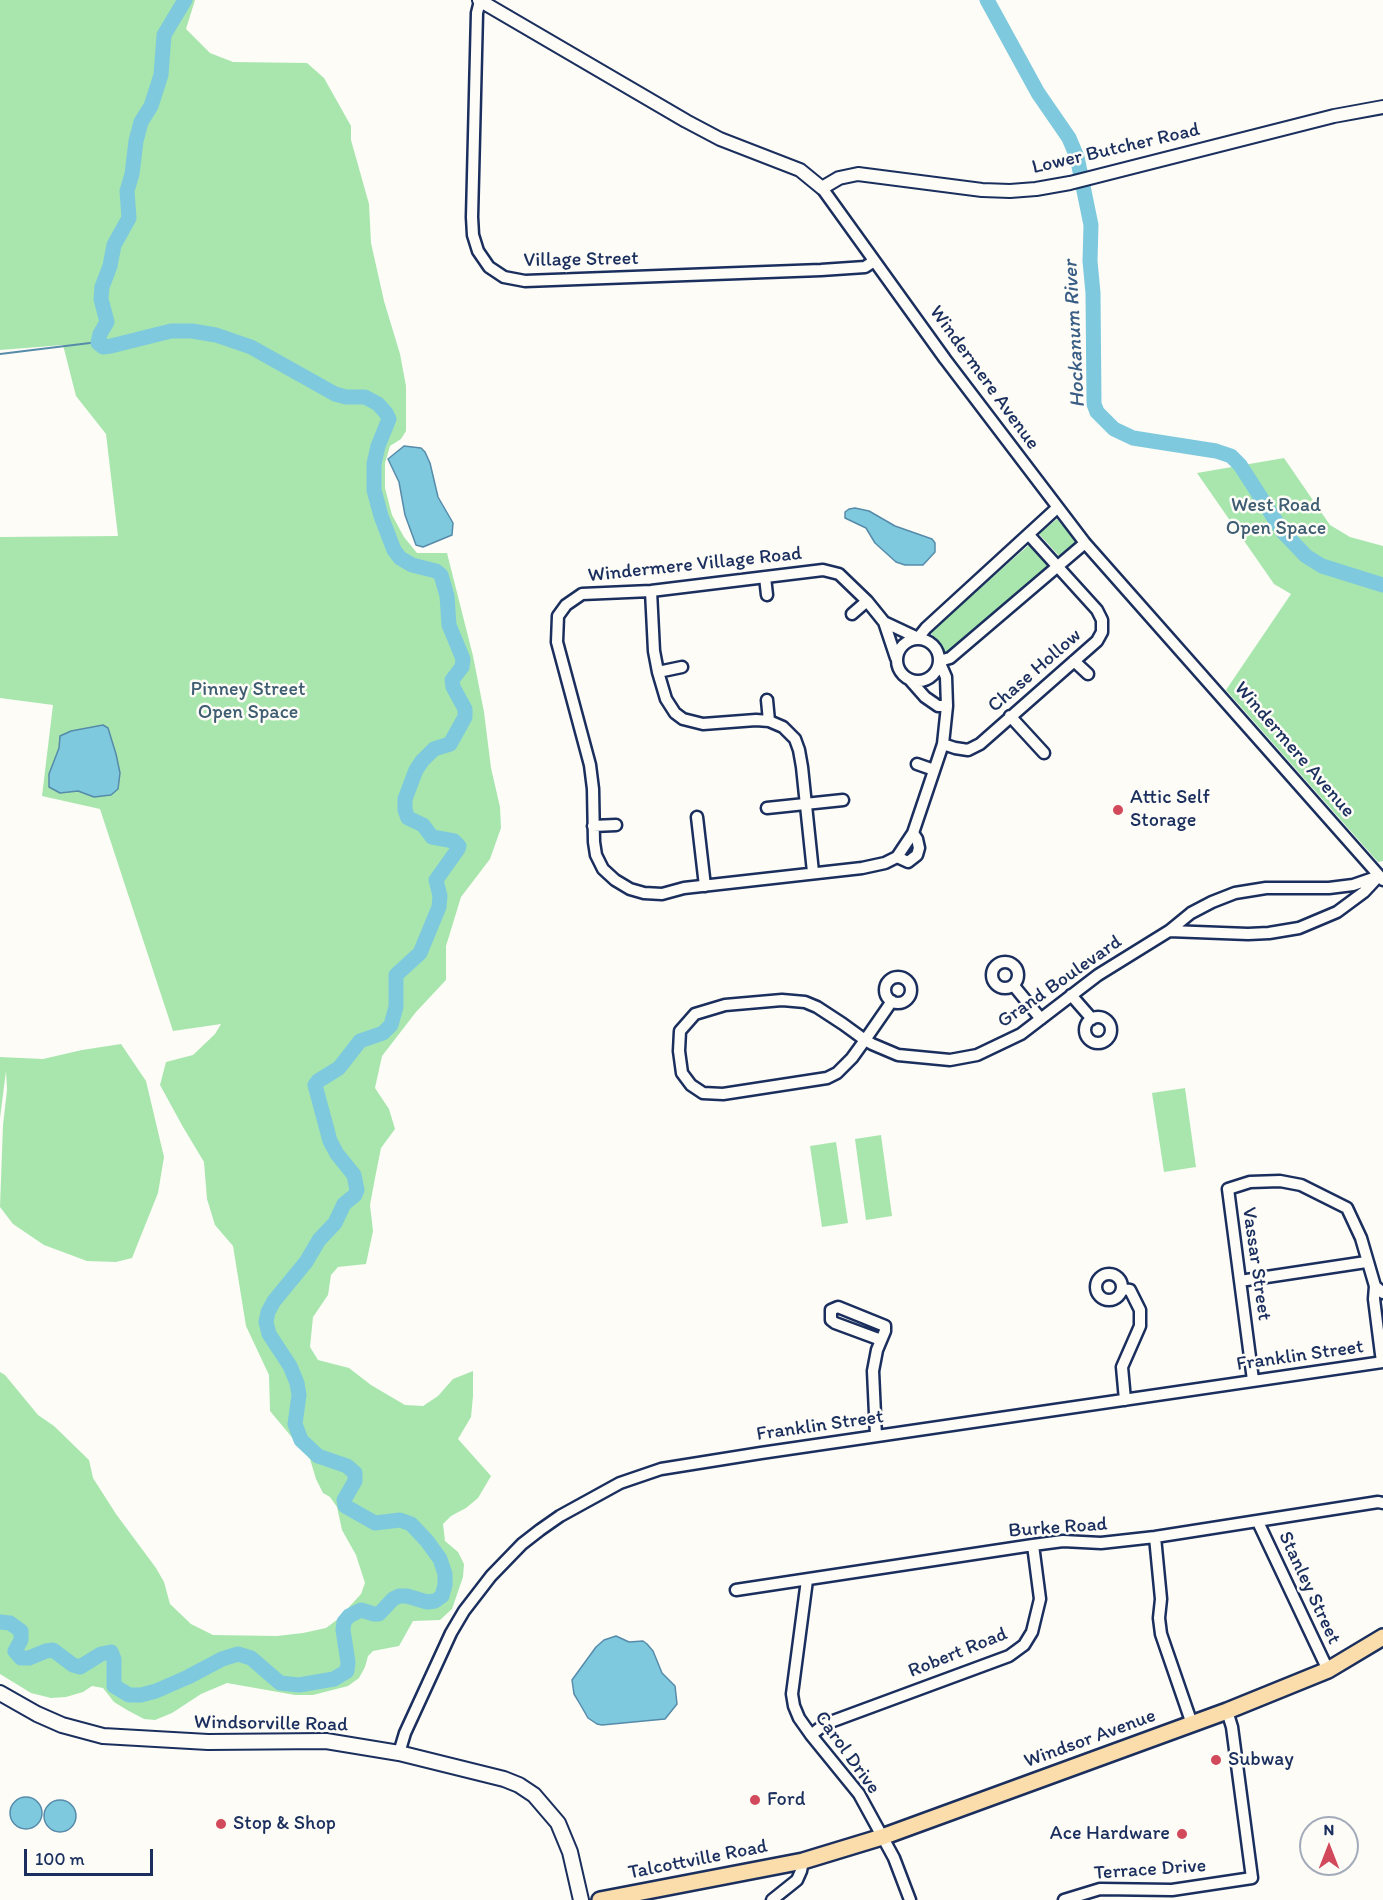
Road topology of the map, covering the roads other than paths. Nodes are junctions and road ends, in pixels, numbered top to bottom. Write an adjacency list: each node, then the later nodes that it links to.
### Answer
1 (479, 0): 3 (street, Windermere Avenue); 4 (street, Village Street)
2 (1383, 107): 3 (street, Lower Butcher Road)
3 (822, 188): 4 (street, Windermere Avenue)
4 (874, 261): 5 (street, Windermere Avenue)
5 (1057, 508): 6 (street); 7 (street, Windermere Avenue)
6 (1029, 535): 8 (street, Chase Hollow); 15 (street)
7 (1085, 543): 8 (street); 38 (street, Windermere Avenue)
8 (1058, 565): 17 (street); 18 (street, Chase Hollow)
9 (765, 577): 10 (street, Windermere Village Road); 11 (street); 12 (street, Windermere Village Road)
10 (651, 591): 20 (street); 36 (street, Windermere Village Road)
11 (767, 595)
12 (867, 601): 13 (street); 14 (street, Windermere Village Road)
13 (852, 614)
14 (884, 622): 15 (street, Windermere Village Road); 16 (street, Windermere Village Road)
15 (918, 638): 16 (street); 17 (street, Windermere Village Road)
16 (896, 659): 22 (street, Windermere Village Road)
17 (939, 661): 22 (street); 24 (street, Windermere Village Road)
18 (1074, 661): 21 (street); 25 (street, Chase Hollow)
19 (682, 668): 20 (street)
20 (658, 672): 26 (street)
21 (1088, 674)
22 (910, 680): 24 (street, Windermere Village Road)
23 (768, 700): 26 (street)
24 (948, 706): 27 (street, Windermere Village Road)
25 (1010, 716): 27 (street, Chase Hollow); 28 (street)
26 (769, 721): 32 (street)
27 (943, 744): 30 (street, Windermere Village Road)
28 (1044, 753)
29 (917, 764): 30 (street)
30 (934, 770): 37 (street, Windermere Village Road)
31 (843, 800): 32 (street)
32 (806, 804): 33 (street); 37 (street)
33 (767, 808)
34 (697, 817): 39 (street)
35 (616, 825): 36 (street)
36 (593, 826): 39 (street, Windermere Village Road)
37 (813, 872): 39 (street, Windermere Village Road)
38 (1381, 878): 40 (street, Grand Boulevard); 40 (street)
39 (705, 886)
40 (1169, 931): 42 (street, Grand Boulevard)
41 (1014, 986): 44 (street)
42 (1071, 995): 44 (street, Grand Boulevard); 45 (street)
43 (892, 1001): 46 (street)
44 (1041, 1018): 46 (street, Grand Boulevard)
45 (1092, 1019)
46 (865, 1040): 46 (street, Grand Boulevard)
47 (1366, 1262): 48 (street); 48 (street, Vassar Street); 50 (street)
48 (1240, 1281): 53 (street, Vassar Street)
49 (1122, 1288): 54 (street)
50 (1379, 1290): 52 (street)
51 (881, 1340): 51 (street); 55 (street)
52 (1382, 1362): 53 (street, Franklin Street)
53 (1253, 1380): 54 (street, Franklin Street)
54 (1125, 1400): 55 (street, Franklin Street)
55 (876, 1436): 68 (street, Franklin Street)
56 (1383, 1503): 57 (street, Burke Road)
57 (1258, 1522): 58 (street, Burke Road); 63 (street, Stanley Street)
58 (1155, 1538): 59 (street, Burke Road); 66 (street)
59 (1033, 1545): 60 (street, Burke Road); 67 (street, Robert Road)
60 (807, 1580): 61 (street, Burke Road); 67 (street, Carol Drive)
61 (736, 1590)
62 (1383, 1637): 63 (main road, Windsor Avenue)
63 (1328, 1670): 65 (main road, Windsor Avenue)
64 (0, 1693): 68 (main road, Windsorville Road)
65 (1227, 1711): 66 (main road, Windsor Avenue); 75 (street, Terrace Drive)
66 (1192, 1724): 69 (main road, Windsor Avenue)
67 (811, 1735): 69 (street, Carol Drive)
68 (399, 1753): 71 (main road, Windsorville Road)
69 (882, 1837): 70 (main road, Windsor Avenue); 74 (street)
70 (802, 1862): 72 (main road, Talcottville Road); 73 (street)
71 (581, 1900)
72 (600, 1900)
73 (772, 1900)
74 (910, 1900)
75 (1064, 1900)

